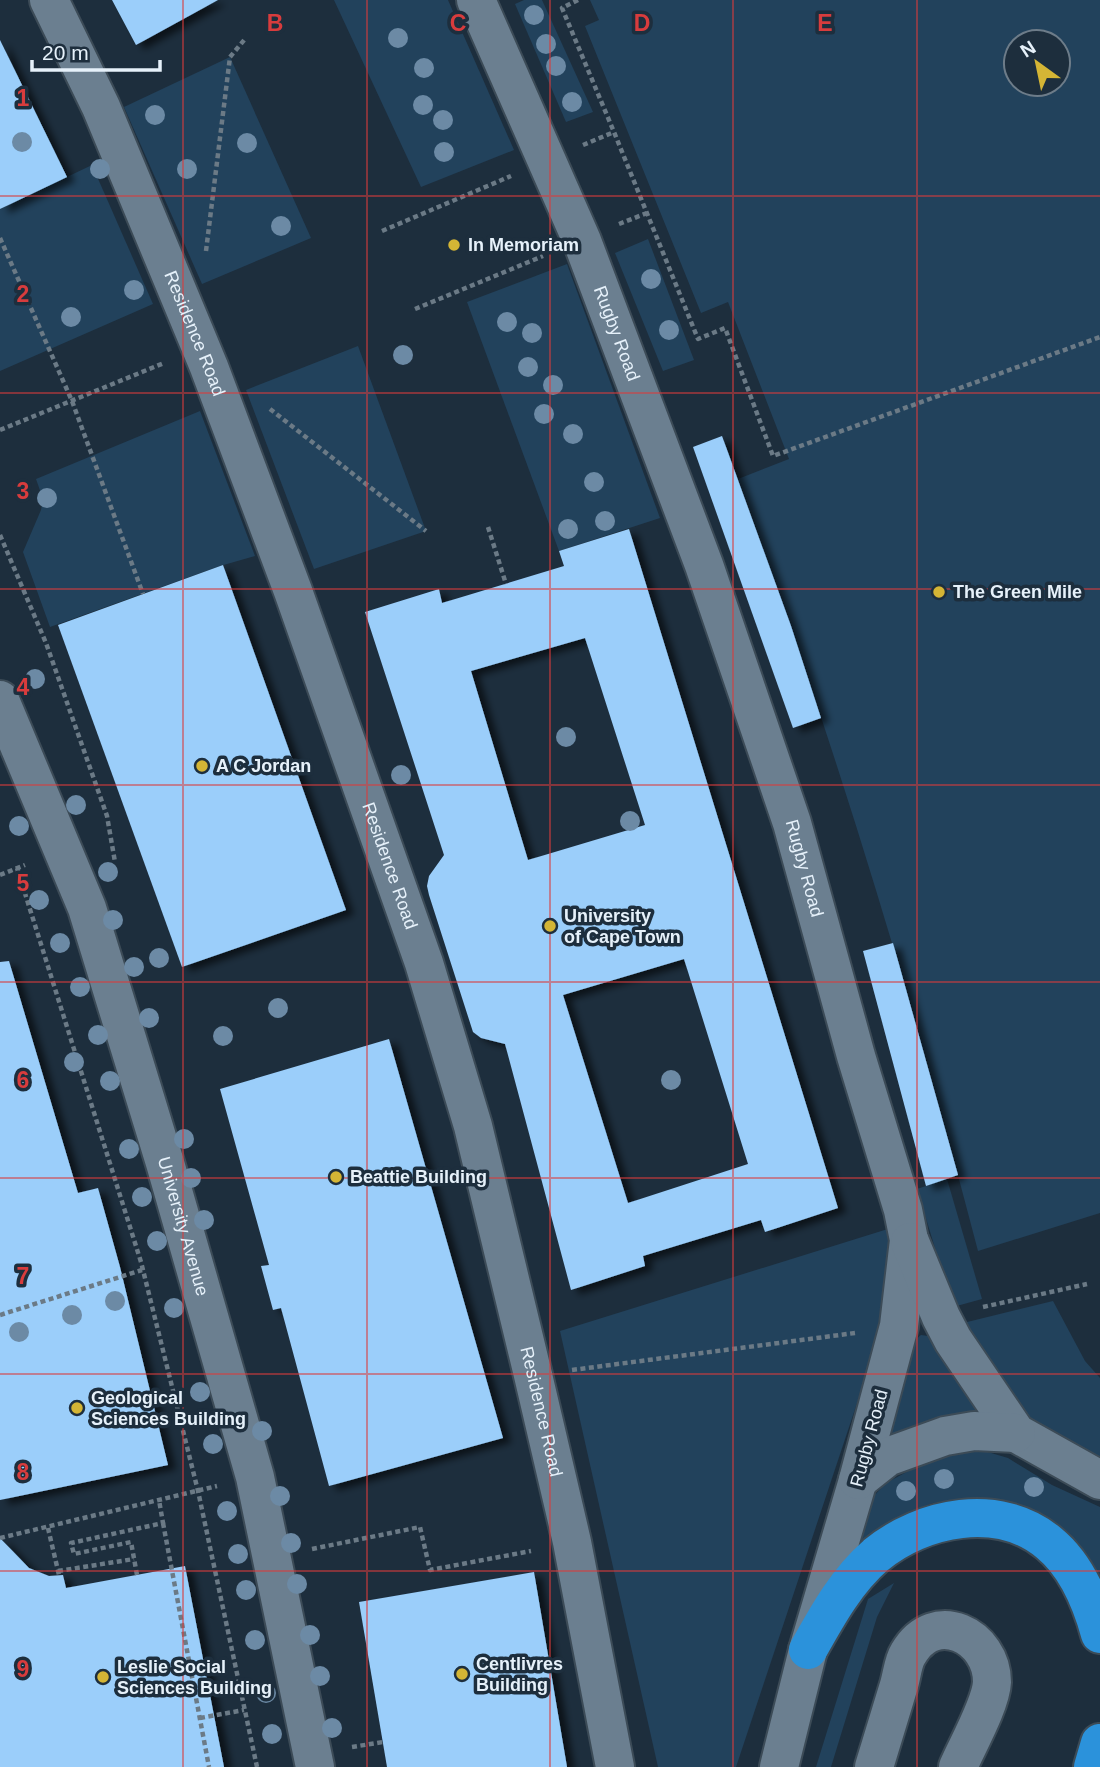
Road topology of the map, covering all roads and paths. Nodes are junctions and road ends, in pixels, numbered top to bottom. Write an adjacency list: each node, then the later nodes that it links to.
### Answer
1 (49, 0): 32 (street, Residence Road)
2 (476, 0): 26 (street, Rugby Road)
3 (578, 0): 5 (path)
4 (245, 39): 13 (path)
5 (614, 132): 6 (path); 8 (path)
6 (574, 149)
7 (486, 187): 10 (path)
8 (647, 213): 9 (path); 15 (path)
9 (637, 216)
10 (382, 231)
11 (0, 238): 17 (path)
12 (545, 255): 14 (path)
13 (206, 257)
14 (415, 309)
15 (1100, 337)
16 (144, 371): 17 (path)
17 (72, 401): 19 (path); 23 (path)
18 (267, 406): 21 (path)
19 (0, 430)
20 (488, 527): 22 (path)
21 (426, 531)
22 (506, 584)
23 (143, 594)
24 (0, 700): 34 (street, University Avenue)
25 (16, 868): 27 (path)
26 (909, 1240): 33 (street); 35 (street, Rugby Road)
27 (142, 1270): 30 (path); 37 (path)
28 (1087, 1284): 29 (path)
29 (984, 1307)
30 (0, 1315)
31 (844, 1335): 32 (path)
32 (533, 1375): 42 (street, Residence Road)
33 (1016, 1433): 35 (street); 36 (street)
34 (255, 1477): 37 (path); 43 (street, University Avenue)
35 (858, 1480): 47 (street, Rugby Road)
36 (1100, 1480)
37 (198, 1490): 38 (path); 48 (path)
38 (159, 1500): 39 (path); 40 (path)
39 (163, 1523): 44 (path); 49 (path)
40 (48, 1528): 41 (path); 44 (path)
41 (0, 1538)
42 (572, 1542): 43 (path); 55 (street, Residence Road)
43 (273, 1556): 52 (street, University Avenue)
44 (134, 1559): 45 (path)
45 (137, 1575)
46 (1100, 1634): 47 (highway)
47 (808, 1650): 56 (street, Rugby Road)
48 (244, 1710): 49 (path); 54 (path)
49 (200, 1718): 53 (path)
50 (383, 1742): 52 (path)
51 (1100, 1743): 59 (highway)
52 (330, 1758)
53 (209, 1767)
54 (257, 1767)
55 (615, 1767)
56 (779, 1767)
57 (874, 1767): 58 (street)
58 (958, 1767)
59 (1093, 1767)

